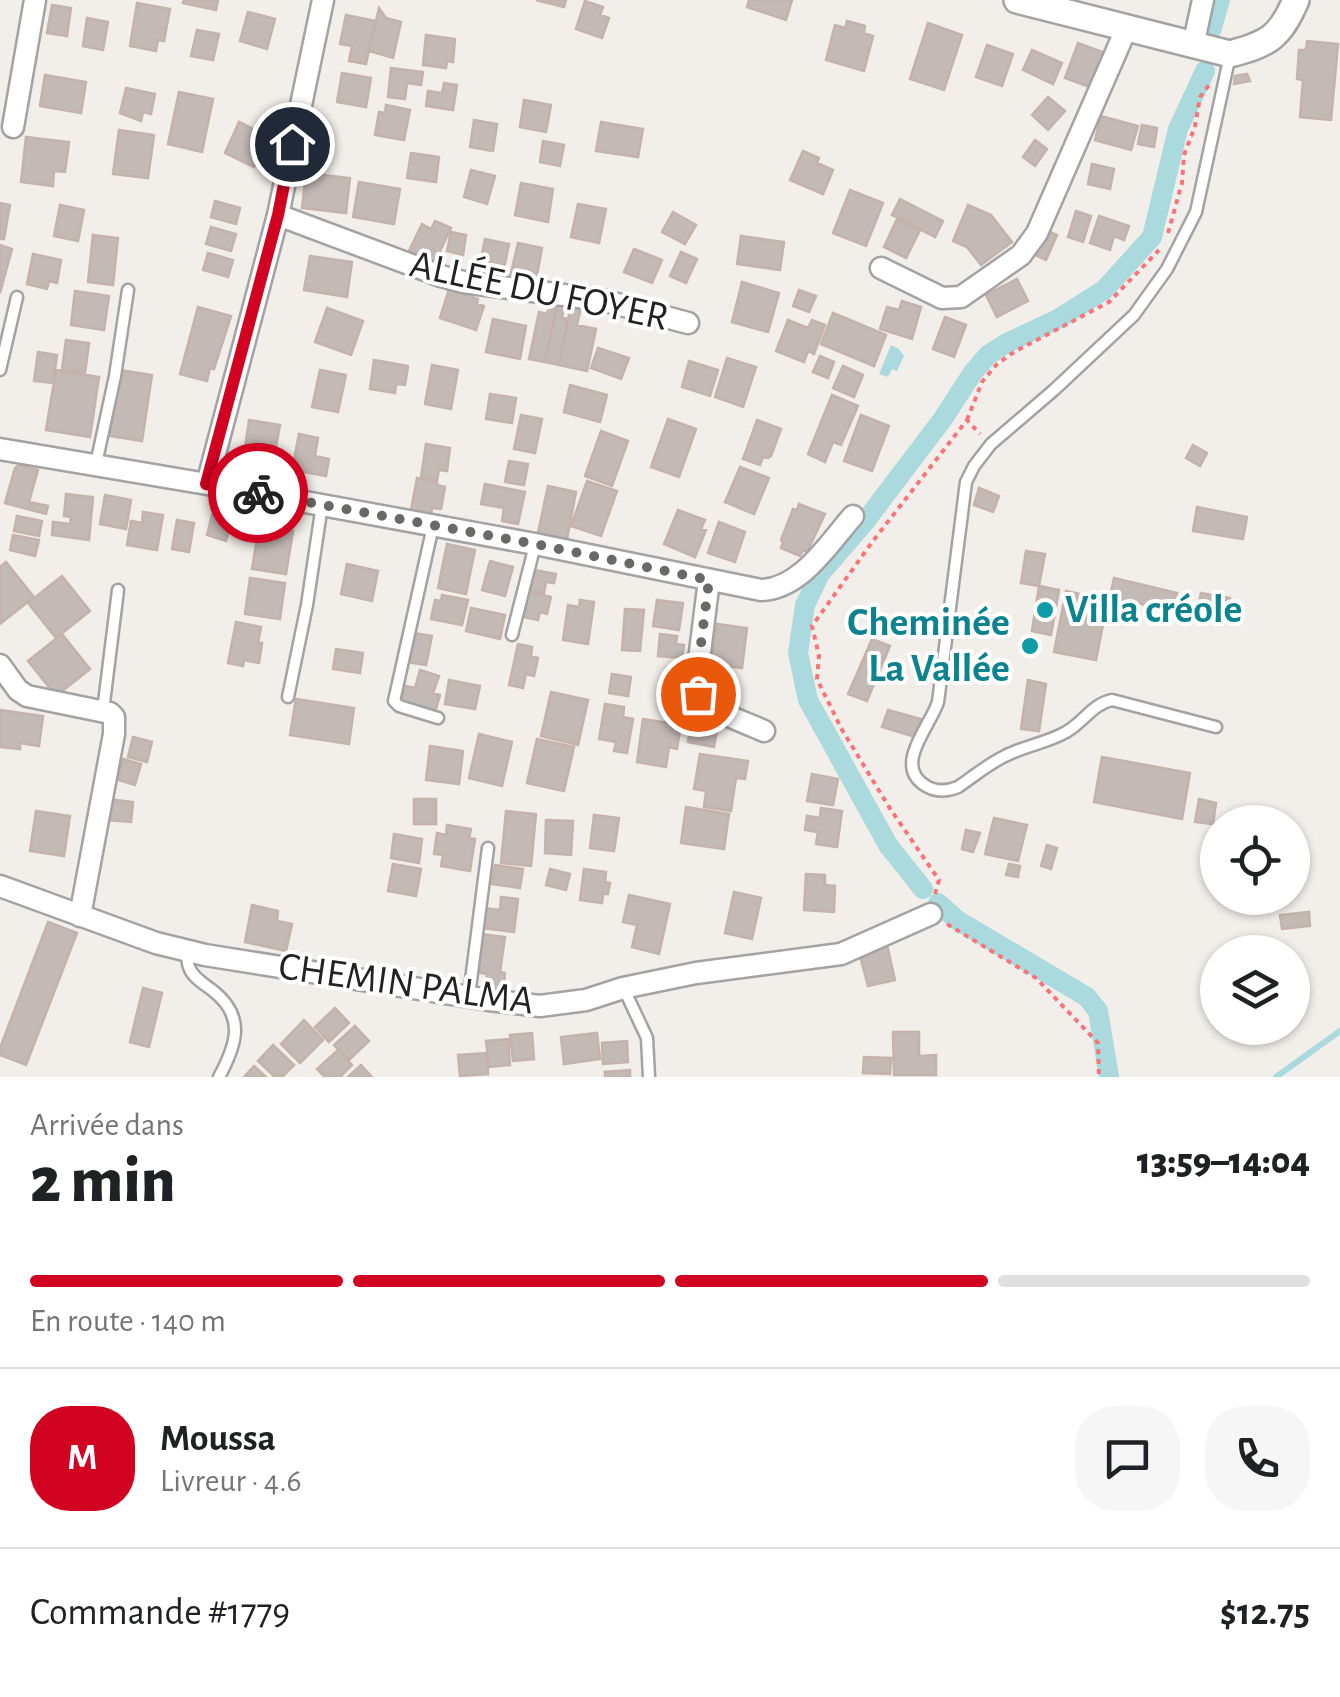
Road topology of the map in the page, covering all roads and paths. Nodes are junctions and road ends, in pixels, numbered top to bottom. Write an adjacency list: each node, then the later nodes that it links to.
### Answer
1 (35, 0): 10 (street)
2 (322, 0): 11 (street)
3 (1018, 0): 6 (street)
4 (1202, 0): 7 (street)
5 (1296, 0): 8 (street)
6 (1127, 27): 7 (street); 12 (street)
7 (1193, 46): 8 (street)
8 (1230, 54): 9 (lane)
9 (1224, 82): 17 (path); 18 (lane)
10 (13, 127)
11 (278, 215): 15 (street, ALLÉE DU FOYER); 21 (street)
12 (880, 268)
13 (128, 290): 20 (lane)
14 (17, 297): 16 (lane)
15 (688, 323)
16 (0, 370)
17 (967, 420): 18 (path); 37 (path)
18 (991, 444): 33 (lane)
19 (0, 449): 20 (street)
20 (96, 465): 21 (street)
21 (206, 484): 22 (street)
22 (322, 505): 24 (street); 30 (lane)
23 (854, 516): 26 (street)
24 (433, 526): 25 (street); 32 (lane)
25 (535, 544): 26 (street); 28 (lane)
26 (709, 580): 34 (street)
27 (118, 590): 31 (lane)
28 (512, 635)
29 (0, 665): 31 (street)
30 (288, 697)
31 (103, 712): 38 (street)
32 (438, 718)
33 (1216, 727)
34 (764, 730)
35 (488, 848): 41 (lane)
36 (0, 886): 38 (street, CHEMIN PALMA)
37 (930, 914): 40 (street, CHEMIN PALMA); 44 (path)
38 (80, 916): 39 (street, CHEMIN PALMA)
39 (187, 950): 41 (street, CHEMIN PALMA); 42 (lane)
40 (624, 988): 41 (street, CHEMIN PALMA); 43 (lane)
41 (469, 997)
42 (219, 1077)
43 (649, 1077)
44 (1099, 1077)

